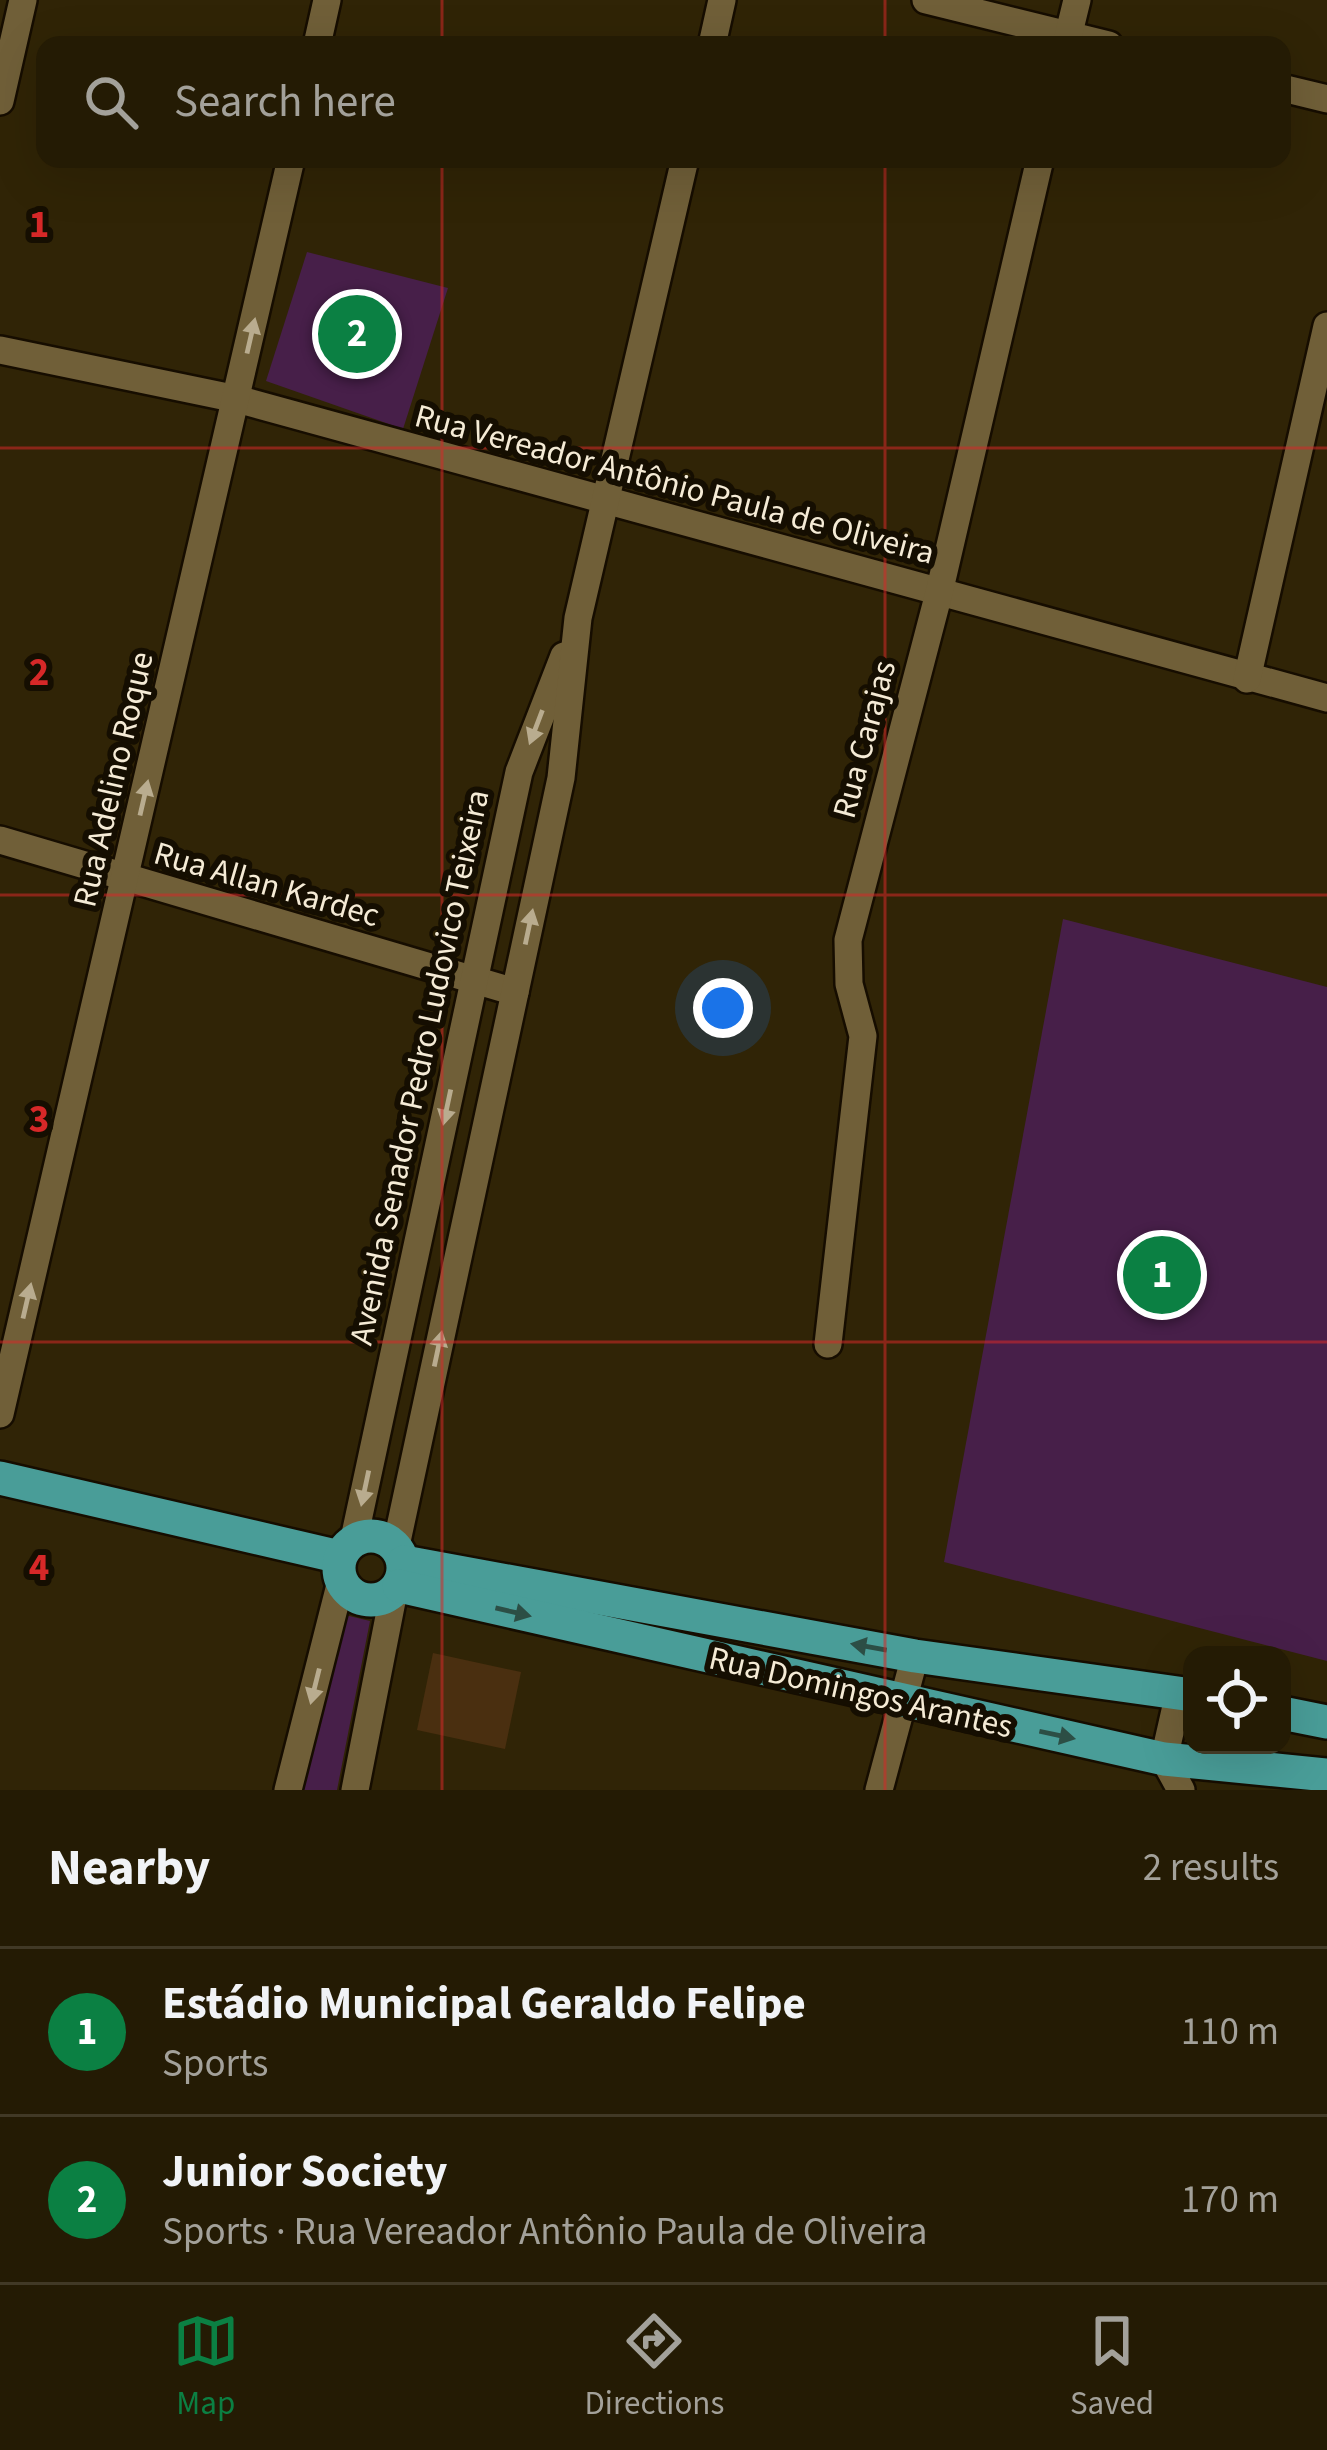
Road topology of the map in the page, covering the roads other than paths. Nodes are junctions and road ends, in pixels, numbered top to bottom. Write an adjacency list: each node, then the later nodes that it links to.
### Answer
1 (22, 0): 12 (street)
2 (327, 0): 6 (street)
3 (722, 0): 7 (street)
4 (926, 0): 8 (street)
5 (1077, 0): 9 (street)
6 (319, 36)
7 (714, 36)
8 (1053, 36)
9 (1068, 36)
10 (1291, 90): 11 (street)
11 (1327, 99)
12 (0, 101)
13 (289, 168): 18 (street, Rua Adelino Roque, one-way to 13)
14 (683, 168): 19 (street, Avenida Senador Pedro Ludovico Teixeira)
15 (1038, 168): 20 (street, Rua Carajas)
16 (1327, 326): 22 (street)
17 (0, 350): 18 (street, Rua Vereador Antônio Paula de Oliveira)
18 (237, 399): 19 (street, Rua Vereador Antônio Paula de Oliveira); 25 (street, Rua Adelino Roque, one-way to 18)
19 (605, 502): 20 (street, Rua Vereador Antônio Paula de Oliveira); 21 (street, Avenida Senador Pedro Ludovico Teixeira)
20 (939, 593): 22 (street, Rua Vereador Antônio Paula de Oliveira); 28 (street, Rua Carajas)
21 (578, 618): 26 (street, Avenida Senador Pedro Ludovico Teixeira, one-way to 26); 27 (street, Avenida Senador Pedro Ludovico Teixeira, one-way to 21)
22 (1247, 679): 23 (street, Rua Vereador Antônio Paula de Oliveira)
23 (1327, 698)
24 (0, 840): 25 (street, Rua Allan Kardec)
25 (125, 880): 26 (street, Rua Allan Kardec); 29 (street, Rua Adelino Roque, one-way to 25)
26 (474, 980): 27 (street, Rua Allan Kardec); 31 (street, Avenida Senador Pedro Ludovico Teixeira, one-way to 31)
27 (515, 992): 32 (street, Avenida Senador Pedro Ludovico Teixeira, one-way to 27)
28 (828, 1345)
29 (0, 1414)
30 (0, 1478): 31 (main road)
31 (345, 1559): 32 (main road); 32 (main road); 41 (street, Avenida Senador Pedro Ludovico Teixeira, one-way to 41)
32 (398, 1571): 33 (main road, Rua Domingos Arantes, one-way to 32); 36 (main road, Rua Domingos Arantes, one-way to 36); 42 (street, Avenida Senador Pedro Ludovico Teixeira)
33 (915, 1656): 34 (main road, Rua Domingos Arantes); 36 (street)
34 (1183, 1694)
35 (1183, 1700): 39 (street)
36 (903, 1701): 39 (main road, Rua Domingos Arantes, one-way to 39); 43 (street)
37 (1291, 1715): 38 (main road)
38 (1327, 1722)
39 (1164, 1759): 40 (main road, Rua Domingos Arantes); 44 (street)
40 (1327, 1775)
41 (289, 1790)
42 (355, 1790)
43 (879, 1790)
44 (1181, 1790)

